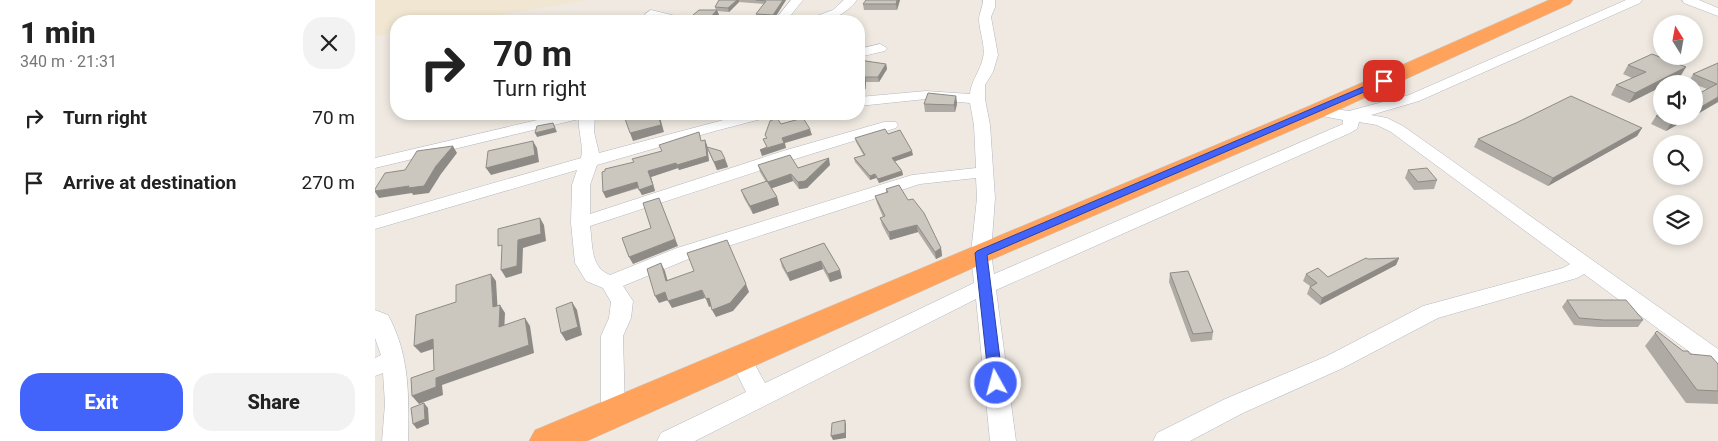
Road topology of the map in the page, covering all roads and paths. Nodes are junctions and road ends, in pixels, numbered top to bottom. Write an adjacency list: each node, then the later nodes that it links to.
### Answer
1 (797, 0): 10 (street)
2 (851, 0): 11 (street)
3 (989, 0): 14 (street)
4 (1564, 0): 16 (highway)
5 (1637, 0): 17 (street)
6 (1688, 0): 7 (street)
7 (1718, 12)
8 (651, 14): 9 (street)
9 (655, 15)
10 (786, 15)
11 (832, 15)
12 (880, 48): 13 (street)
13 (865, 52)
14 (977, 99): 15 (street); 24 (street)
15 (865, 100)
16 (1317, 110): 17 (street); 27 (highway)
17 (1350, 116): 28 (street); 30 (street)
18 (557, 120): 23 (street)
19 (587, 120): 22 (street)
20 (737, 120): 22 (street)
21 (890, 125): 26 (street)
22 (589, 162): 25 (street); 26 (street)
23 (375, 163)
24 (985, 172): 27 (street); 29 (street)
25 (375, 223)
26 (580, 223): 29 (street)
27 (981, 253): 30 (street); 32 (highway)
28 (1585, 265): 33 (street); 41 (street)
29 (610, 283): 36 (street)
30 (983, 286): 35 (street); 40 (street)
31 (375, 318): 34 (street)
32 (740, 358): 35 (street); 36 (highway)
33 (1718, 361)
34 (384, 363): 37 (street)
35 (760, 397): 39 (street)
36 (613, 413): 38 (highway)
37 (395, 441)
38 (548, 441)
39 (670, 441)
40 (1003, 441)
41 (1166, 441)

